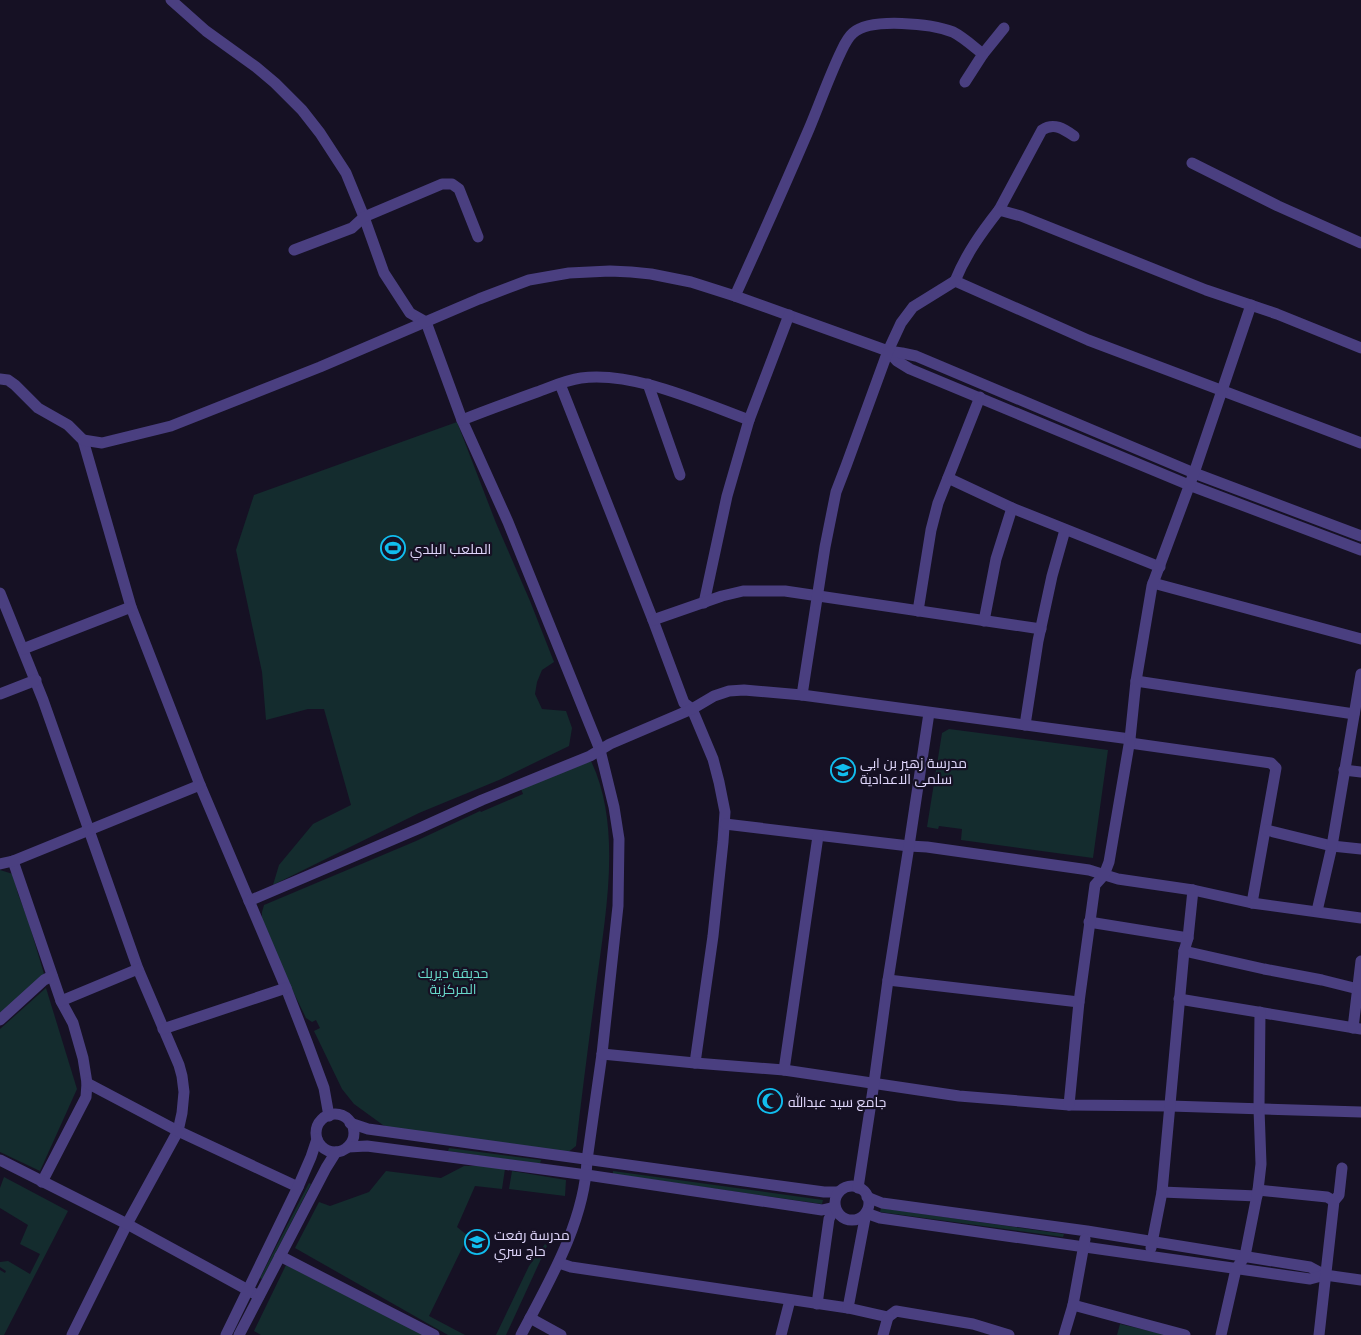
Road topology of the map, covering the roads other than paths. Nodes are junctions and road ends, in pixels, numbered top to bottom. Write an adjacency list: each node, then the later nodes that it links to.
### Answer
1 (171, 0): 8 (street)
2 (1004, 28): 3 (street)
3 (983, 54): 4 (street); 13 (street)
4 (965, 82)
5 (1074, 136): 7 (street)
6 (1192, 162): 10 (street)
7 (999, 210): 12 (street); 14 (street)
8 (364, 217): 9 (street); 11 (street); 16 (street)
9 (478, 237)
10 (1361, 243)
11 (294, 250)
12 (955, 281): 18 (street); 22 (street)
13 (735, 296): 15 (street); 16 (street)
14 (1251, 305): 17 (street); 22 (street)
15 (788, 315): 18 (street); 25 (street)
16 (426, 322): 24 (street); 26 (street)
17 (1361, 348)
18 (888, 351): 23 (street); 28 (street); 39 (street)
19 (0, 379): 26 (street)
20 (560, 384): 21 (street); 24 (street); 43 (street)
21 (648, 384): 25 (street); 29 (street)
22 (1222, 390): 27 (street); 28 (street)
23 (980, 397): 30 (street); 31 (street)
24 (462, 420): 59 (street)
25 (749, 420): 40 (street)
26 (82, 440): 41 (street)
27 (1361, 443)
28 (1194, 473): 31 (street); 34 (street)
29 (680, 475)
30 (948, 478): 32 (street); 42 (street)
31 (1189, 485): 35 (street); 36 (street)
32 (1012, 508): 33 (street); 44 (street)
33 (1065, 530): 36 (street); 45 (street)
34 (1361, 536)
35 (1361, 550)
36 (1160, 567): 37 (street)
37 (1154, 584): 46 (street); 50 (street)
38 (0, 593): 47 (street)
39 (817, 596): 40 (street); 42 (street); 53 (street)
40 (704, 603): 43 (street)
41 (131, 606): 47 (street); 62 (street)
42 (918, 611): 44 (street)
43 (653, 620): 54 (street)
44 (984, 621): 45 (street)
45 (1040, 629): 57 (street)
46 (1361, 639)
47 (23, 649): 49 (street)
48 (1361, 674): 51 (street)
49 (36, 680): 52 (street); 64 (street)
50 (1136, 681): 56 (street); 58 (street)
51 (1359, 692): 56 (street)
52 (0, 694)
53 (802, 695): 54 (street); 55 (street)
54 (692, 709): 59 (street); 63 (street)
55 (929, 712): 57 (street); 67 (street)
56 (1354, 714): 60 (street)
57 (1025, 725): 58 (street)
58 (1130, 741): 65 (street); 72 (street)
59 (600, 750): 74 (street); 94 (street)
60 (1344, 770): 61 (street); 68 (street)
61 (1361, 772)
62 (200, 785): 64 (street); 74 (street)
63 (725, 824): 66 (street); 95 (street)
64 (88, 830): 70 (street); 82 (street)
65 (1266, 830): 68 (street); 75 (street)
66 (818, 836): 67 (street); 96 (street)
67 (909, 846): 72 (street); 84 (street)
68 (1332, 846): 69 (street); 76 (street)
69 (1361, 849)
70 (13, 861): 71 (street); 83 (street)
71 (0, 864)
72 (1104, 875): 73 (street); 78 (street)
73 (1193, 890): 75 (street); 79 (street)
74 (249, 901): 85 (street)
75 (1252, 903): 76 (street)
76 (1317, 912): 77 (street)
77 (1361, 918)
78 (1089, 922): 79 (street); 89 (street)
79 (1188, 938): 80 (street)
80 (1184, 952): 86 (street); 87 (street)
81 (1361, 961): 86 (street)
82 (138, 969): 88 (street); 93 (street)
83 (52, 976): 88 (street); 91 (street)
84 (888, 980): 89 (street); 98 (street)
85 (286, 988): 93 (street); 103 (street)
86 (1358, 989): 92 (street)
87 (1179, 999): 90 (street); 100 (street)
88 (61, 1001): 97 (street)
89 (1079, 1002): 99 (street)
90 (1260, 1012): 92 (street); 101 (street)
91 (0, 1020)
92 (1357, 1028)
93 (163, 1029): 105 (street)
94 (602, 1054): 95 (street); 112 (street)
95 (694, 1063): 96 (street)
96 (784, 1070): 98 (street)
97 (87, 1083): 105 (street); 115 (street)
98 (874, 1083): 99 (street); 117 (street)
99 (1069, 1105): 100 (street)
100 (1170, 1106): 101 (street); 119 (street)
101 (1259, 1110): 102 (street); 120 (street)
102 (1361, 1112)
103 (329, 1116): 104 (street); 106 (street)
104 (350, 1123): 107 (street); 108 (street)
105 (178, 1131): 116 (street); 125 (street)
106 (317, 1139): 109 (street); 116 (street)
107 (444, 1140): 110 (street); 112 (street)
108 (348, 1147): 109 (street); 110 (street)
109 (336, 1152): 129 (street)
110 (442, 1156): 114 (street)
111 (0, 1160): 115 (street)
112 (587, 1160): 114 (street); 118 (street)
113 (1342, 1168): 122 (street)
114 (587, 1176): 123 (street); 132 (street)
115 (42, 1182): 125 (street)
116 (298, 1187): 136 (street)
117 (858, 1188): 118 (street); 121 (street)
118 (839, 1192): 123 (street)
119 (1162, 1192): 120 (street); 127 (street)
120 (1257, 1193): 122 (street); 131 (street)
121 (867, 1197): 124 (street); 126 (street)
122 (1334, 1201): 134 (street)
123 (835, 1207): 124 (street); 138 (street)
124 (866, 1213): 128 (street); 140 (street)
125 (127, 1224): 136 (street); 145 (street)
126 (1086, 1231): 127 (street); 128 (street)
127 (1152, 1242): 130 (street); 131 (street)
128 (1084, 1247): 130 (street); 139 (street)
129 (280, 1256): 136 (street); 147 (street)
130 (1149, 1256): 133 (street)
131 (1246, 1256): 133 (street); 134 (street)
132 (559, 1263): 137 (street); 142 (street)
133 (1236, 1269): 134 (street); 155 (street)
134 (1325, 1275): 135 (street); 156 (street)
135 (1361, 1280)
136 (253, 1294): 144 (street); 146 (street)
137 (790, 1300): 138 (street); 150 (street)
138 (817, 1304): 140 (street)
139 (1073, 1305): 153 (street); 154 (street)
140 (848, 1308): 141 (street)
141 (888, 1317): 143 (street); 151 (street)
142 (530, 1318): 148 (street); 149 (street)
143 (972, 1329): 152 (street)
144 (241, 1334)
145 (72, 1335)
146 (226, 1335)
147 (434, 1335)
148 (521, 1335)
149 (561, 1335)
150 (781, 1335)
151 (883, 1335)
152 (1009, 1335)
153 (1064, 1335)
154 (1185, 1335)
155 (1221, 1335)
156 (1320, 1335)

